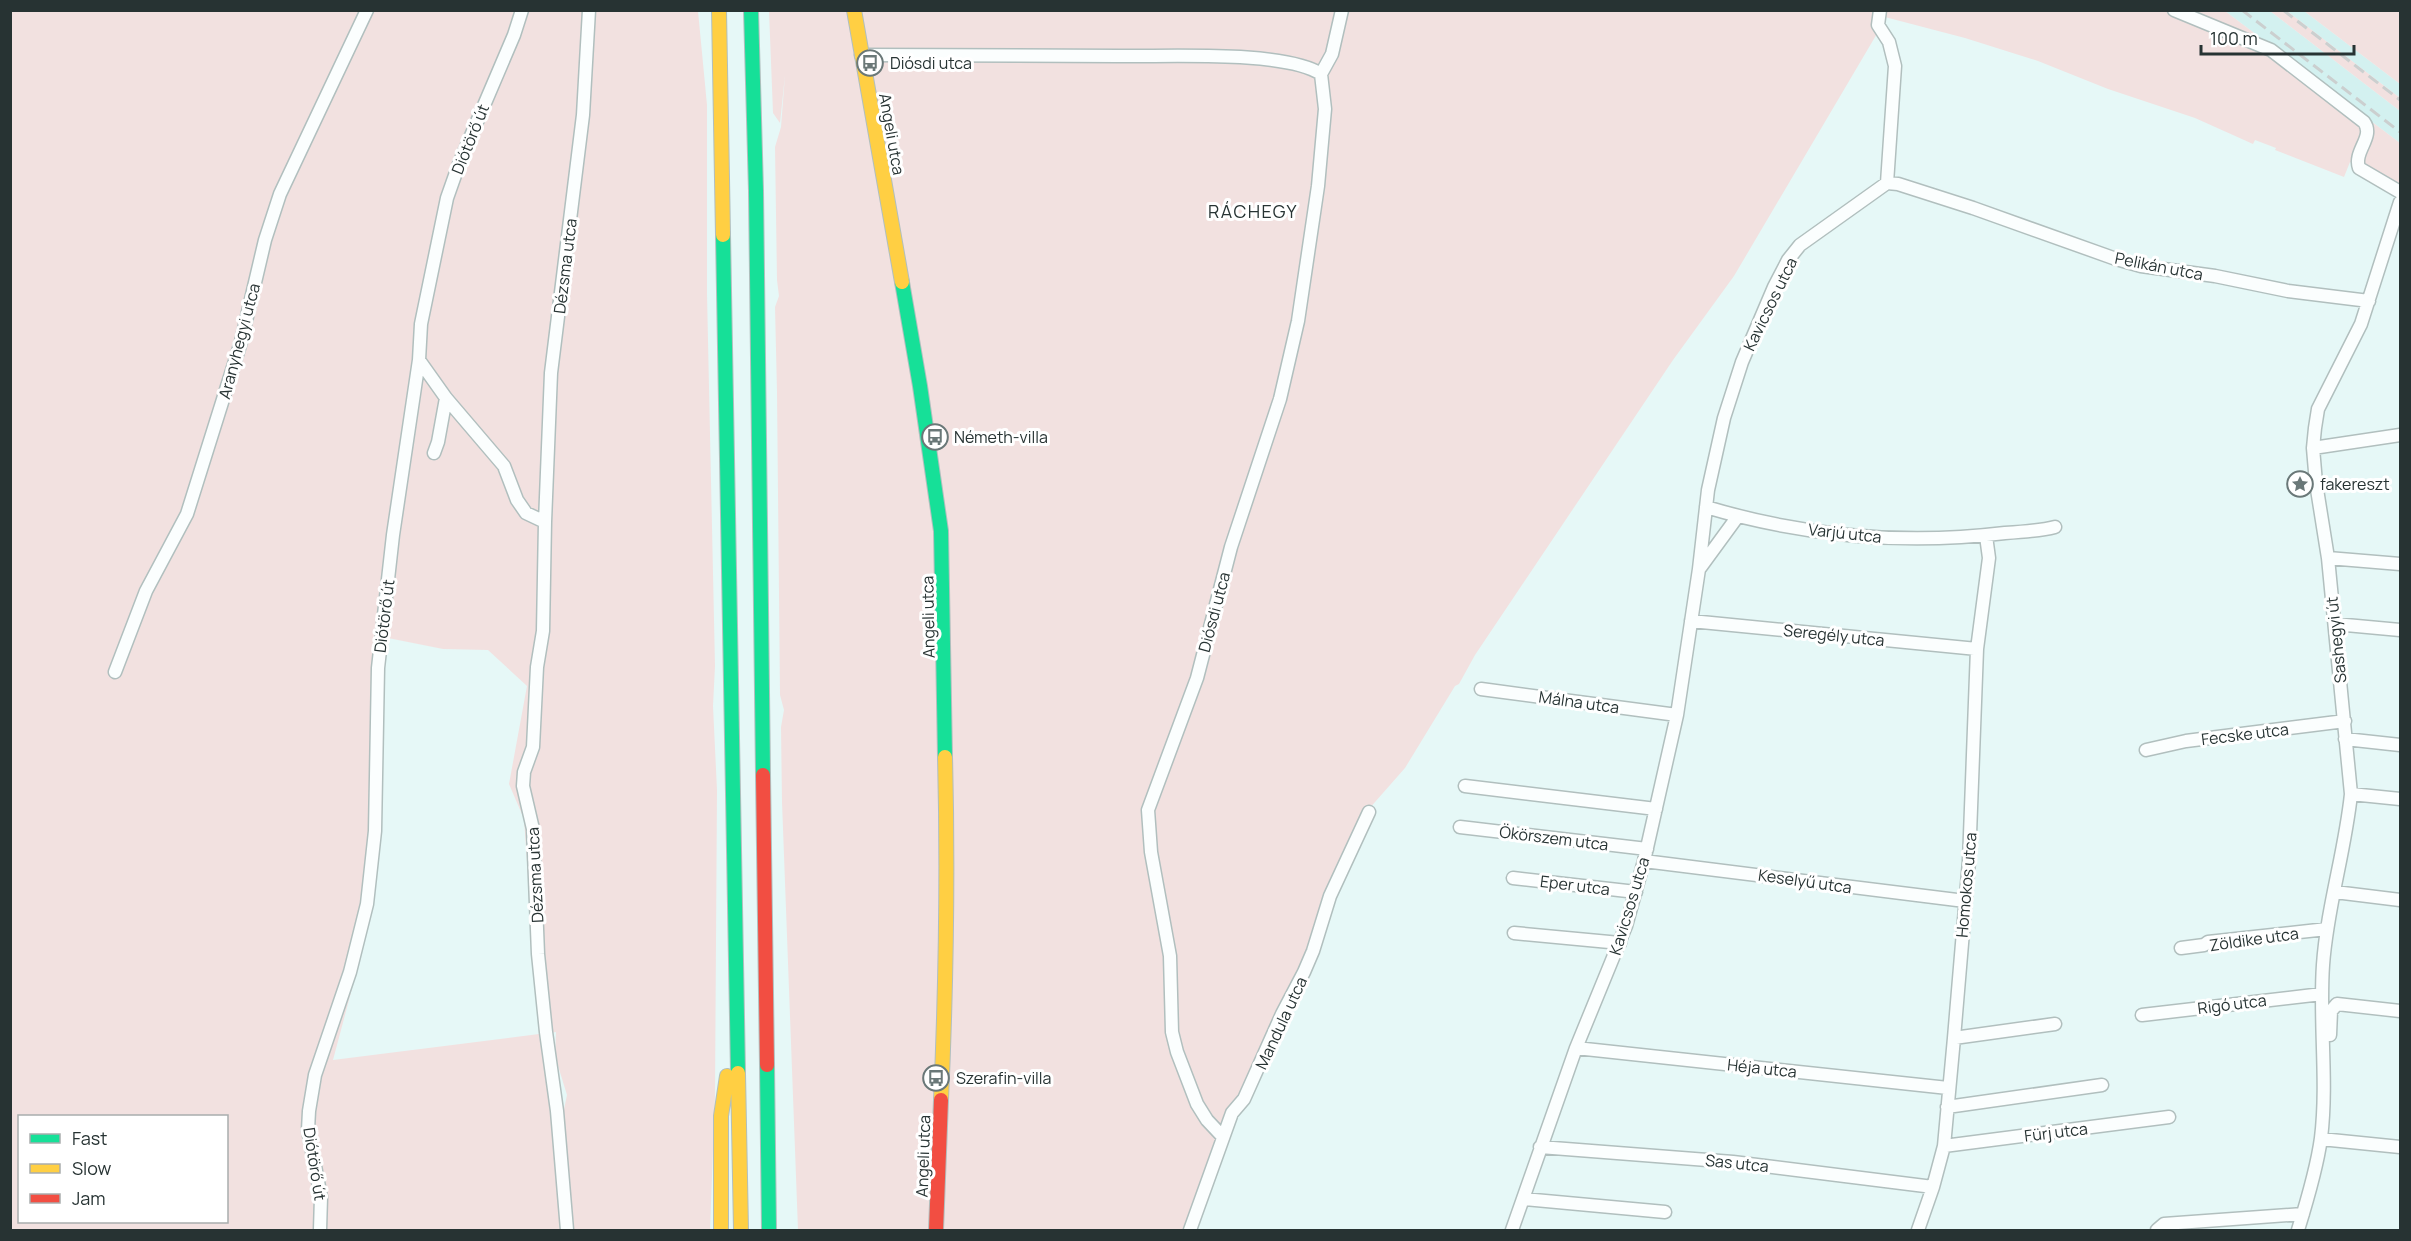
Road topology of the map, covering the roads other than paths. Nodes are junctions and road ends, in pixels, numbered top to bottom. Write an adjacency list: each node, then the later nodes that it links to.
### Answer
1 (367, 10): 37 (street, Aranyhegyi utca)
2 (522, 10): 18 (street, Diótörő út)
3 (589, 10): 25 (street, Dézsma utca)
4 (709, 10): 11 (main road)
5 (719, 10): 11 (main road)
6 (750, 10): 72 (main road)
7 (854, 10): 12 (main road, Angeli utca)
8 (1342, 10): 13 (street)
9 (1880, 10): 14 (street)
10 (2174, 10): 15 (street)
11 (720, 44): 64 (main road)
12 (861, 55): 13 (street); 88 (main road, Angeli utca)
13 (1321, 74): 73 (street, Diósdi utca)
14 (1887, 183): 17 (street, Pelikán utca); 23 (street, Kavicsos utca)
15 (2400, 192)
16 (2400, 202): 17 (street, Sashegyi út)
17 (2369, 302): 21 (street, Sashegyi út)
18 (419, 360): 19 (street); 83 (street, Diótörő út)
19 (447, 398): 22 (street); 25 (street)
20 (2400, 435): 21 (street)
21 (2313, 448): 30 (street, Sashegyi út)
22 (434, 453)
23 (1706, 507): 24 (street, Varjú utca); 27 (street, Kavicsos utca)
24 (1738, 516): 28 (street, Varjú utca); 29 (street, Kavicsos utca)
25 (544, 522): 84 (street, Dézsma utca)
26 (2055, 527): 28 (street, Varjú utca)
27 (1703, 536): 29 (street); 32 (street, Kavicsos utca)
28 (1986, 536): 36 (street, Homokos utca)
29 (1720, 540): 32 (street, Kavicsos utca)
30 (2328, 558): 31 (street); 34 (street, Sashegyi út)
31 (2400, 564)
32 (1699, 569): 33 (street, Kavicsos utca)
33 (1691, 621): 36 (street, Seregély utca); 39 (street, Kavicsos utca)
34 (2335, 624): 35 (street); 40 (street, Sashegyi út)
35 (2400, 630)
36 (1977, 649): 55 (street, Homokos utca)
37 (115, 672)
38 (1481, 689): 39 (street, Málna utca)
39 (1677, 715): 47 (street, Kavicsos utca)
40 (2344, 721): 41 (street, Sashegyi út); 43 (street, Fecske utca)
41 (2345, 739): 42 (street); 45 (street, Sashegyi út)
42 (2400, 745)
43 (2146, 750)
44 (1465, 786): 47 (street)
45 (2351, 794): 46 (street); 53 (street, Sashegyi út)
46 (2400, 799)
47 (1656, 809): 50 (street, Kavicsos utca)
48 (1369, 812): 73 (street, Mandula utca)
49 (1461, 827): 50 (street, Ökörszem utca)
50 (1646, 855): 52 (street, Kavicsos utca); 55 (street, Keselyű utca)
51 (1513, 878): 52 (street, Eper utca)
52 (1636, 892): 58 (street, Kavicsos utca)
53 (2335, 892): 54 (street); 56 (street, Sashegyi út)
54 (2400, 900)
55 (1965, 901): 65 (street, Homokos utca)
56 (2327, 929): 59 (street, Zöldike utca); 60 (street, Sashegyi út)
57 (1514, 933): 58 (street)
58 (1620, 943): 66 (street, Kavicsos utca)
59 (2181, 948)
60 (2322, 994): 62 (street, Rigó utca); 69 (street, Sashegyi út)
61 (2400, 1011): 69 (street, Sashegyi út)
62 (2142, 1015)
63 (2055, 1024): 65 (street)
64 (736, 1028): 85 (main road); 86 (main road)
65 (1954, 1038): 68 (street, Homokos utca)
66 (1576, 1048): 68 (street, Héja utca); 76 (street, Kavicsos utca)
67 (2102, 1085): 70 (street)
68 (1948, 1088): 70 (street, Homokos utca)
69 (2323, 1092): 74 (street, Sashegyi út)
70 (1947, 1107): 75 (street, Homokos utca)
71 (2169, 1117): 75 (street, Fürj utca)
72 (768, 1124): 80 (main road); 87 (main road)
73 (1223, 1137): 89 (street, Mandula utca)
74 (2321, 1139): 77 (street); 82 (street, Sashegyi út)
75 (1944, 1146): 78 (street, Homokos utca)
76 (1540, 1147): 78 (street, Sas utca); 79 (street, Kavicsos utca)
77 (2400, 1147)
78 (1933, 1187): 91 (street, Homokos utca)
79 (1523, 1199): 81 (street); 90 (street, Kavicsos utca)
80 (782, 1208)
81 (1665, 1212)
82 (2303, 1214): 92 (street); 93 (street, Sashegyi út)
83 (320, 1230)
84 (567, 1230)
85 (721, 1230)
86 (741, 1230)
87 (769, 1230)
88 (936, 1230)
89 (1190, 1230)
90 (1512, 1230)
91 (1918, 1230)
92 (2157, 1230)
93 (2298, 1230)

